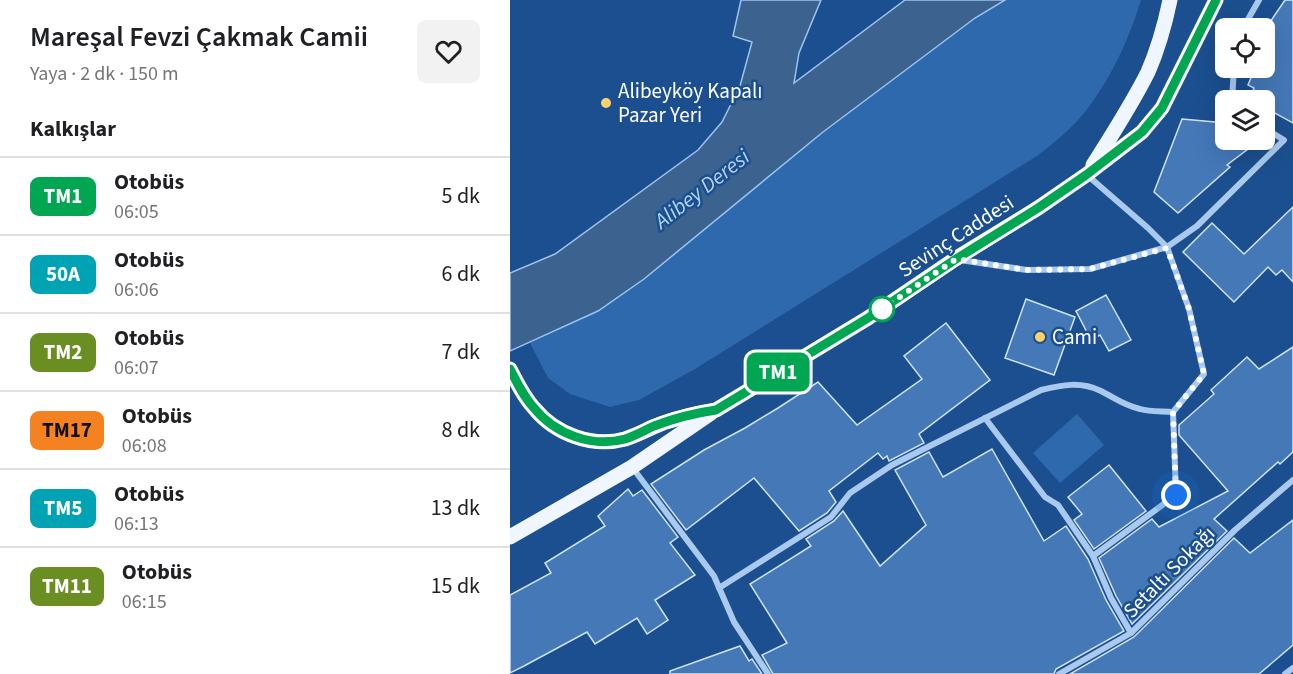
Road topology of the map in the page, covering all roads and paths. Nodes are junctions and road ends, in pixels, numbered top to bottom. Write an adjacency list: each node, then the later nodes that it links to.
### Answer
1 (1170, 0): 8 (main road)
2 (1216, 0): 8 (main road, Sevinç Caddesi)
3 (1259, 0): 4 (street)
4 (1249, 18)
5 (1275, 135): 6 (street)
6 (1284, 140): 7 (street); 9 (street)
7 (1293, 145)
8 (1086, 175): 9 (street); 10 (main road, Sevinç Caddesi)
9 (1167, 248): 10 (street); 13 (street)
10 (956, 259): 12 (main road, Sevinç Caddesi)
11 (510, 370): 12 (main road, Sevinç Caddesi)
12 (716, 410): 15 (main road)
13 (1173, 412): 14 (street); 18 (street)
14 (986, 418): 18 (street); 19 (street)
15 (632, 467): 17 (main road); 19 (street)
16 (1293, 480): 20 (street, Setaltı Sokağı)
17 (510, 537)
18 (1094, 556): 20 (street)
19 (719, 588): 22 (street)
20 (1131, 633): 23 (street, Setaltı Sokağı)
21 (1293, 668): 24 (street)
22 (768, 674)
23 (1059, 674)
24 (1285, 674)

